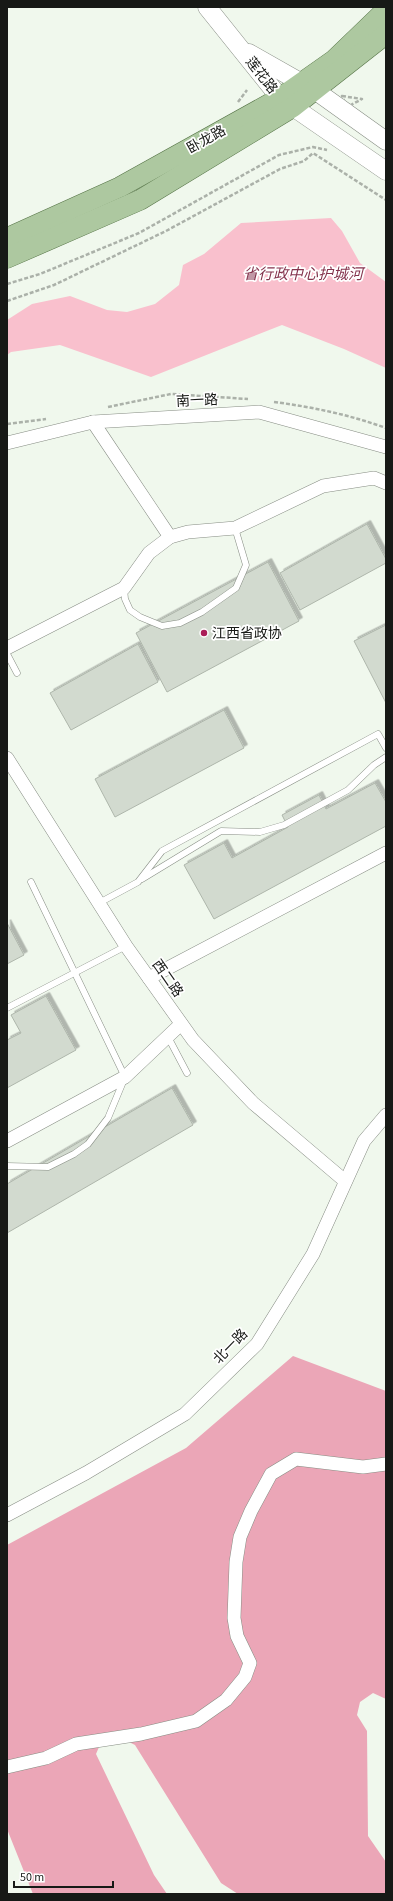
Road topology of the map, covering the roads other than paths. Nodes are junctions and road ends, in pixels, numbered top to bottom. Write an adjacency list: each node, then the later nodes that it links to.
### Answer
1 (207, 7): 4 (main road)
2 (386, 10): 5 (main road, 卧龙路)
3 (386, 34): 5 (main road, 卧龙路)
4 (241, 48): 5 (main road, 莲花路); 6 (main road, 莲花路)
5 (309, 87): 6 (main road, 卧龙路); 7 (main road, 莲花路)
6 (287, 102): 8 (main road, 莲花路); 9 (main road, 卧龙路); 10 (main road, 卧龙路)
7 (386, 141)
8 (386, 171)
9 (7, 238)
10 (7, 258)
11 (93, 422): 12 (street, 南一路); 13 (street, 南一路); 16 (street)
12 (7, 442)
13 (386, 446)
14 (386, 483): 15 (street)
15 (235, 528): 16 (street); 17 (lane)
16 (170, 537): 17 (street)
17 (124, 588): 18 (street)
18 (7, 648)
19 (7, 654): 20 (lane)
20 (17, 673)
21 (386, 748): 26 (lane)
22 (386, 757): 26 (lane)
23 (7, 758): 27 (street, 西二路)
24 (386, 853): 30 (street)
25 (31, 882): 29 (lane)
26 (138, 882): 27 (lane)
27 (99, 904): 28 (street, 西二路)
28 (126, 946): 29 (lane); 30 (street, 西二路)
29 (75, 973): 31 (lane); 35 (lane)
30 (149, 978): 32 (street, 西二路)
31 (7, 1008)
32 (181, 1024): 33 (street); 39 (street, 西二路)
33 (168, 1037): 34 (lane); 35 (street)
34 (187, 1073)
35 (125, 1077): 37 (street); 38 (lane)
36 (386, 1115): 39 (street, 北一路)
37 (7, 1141)
38 (7, 1166)
39 (345, 1181): 41 (street, 北一路)
40 (386, 1464): 42 (street)
41 (7, 1515)
42 (7, 1767)

